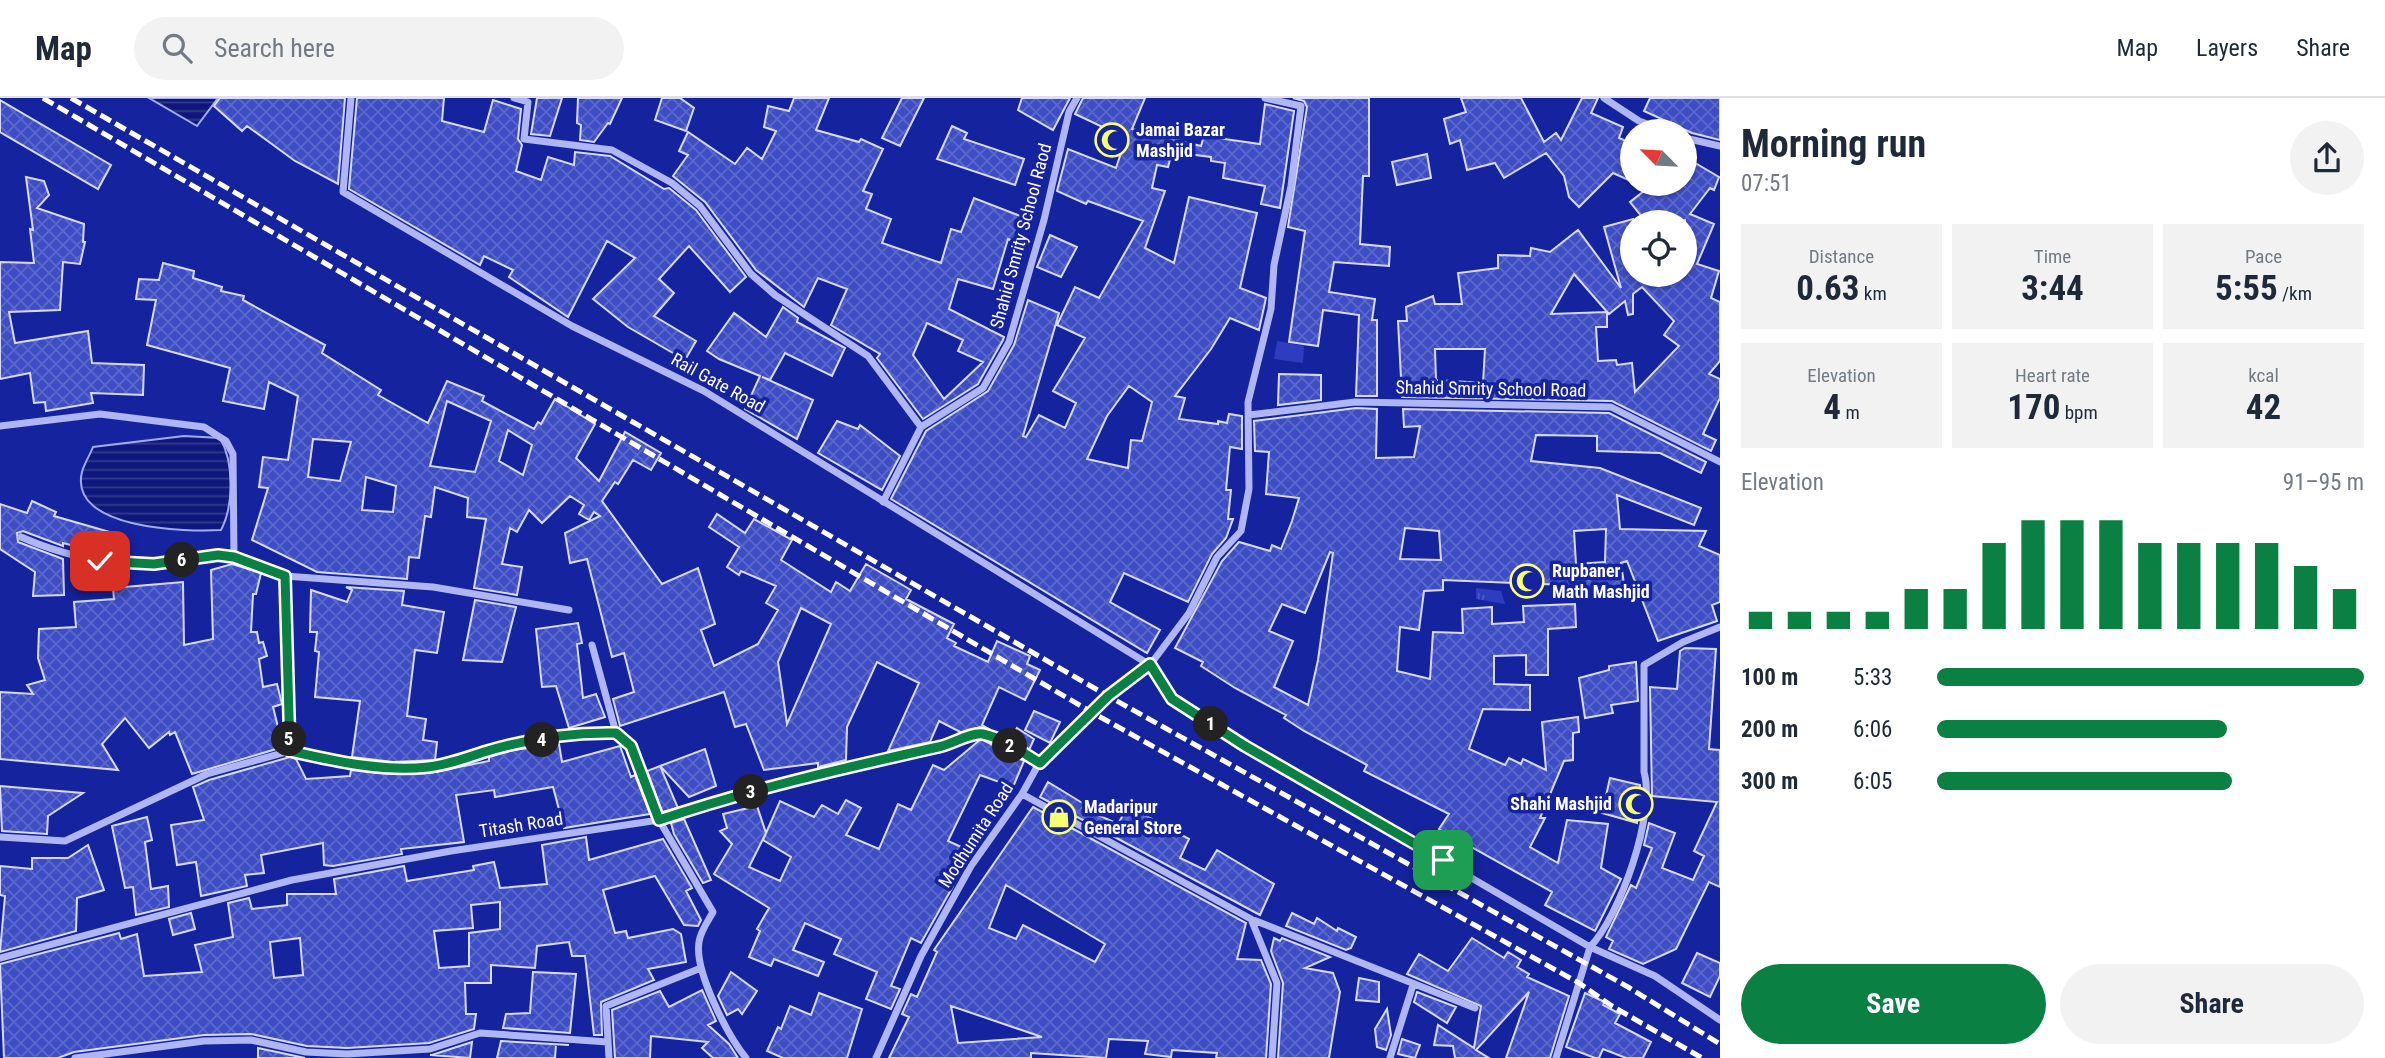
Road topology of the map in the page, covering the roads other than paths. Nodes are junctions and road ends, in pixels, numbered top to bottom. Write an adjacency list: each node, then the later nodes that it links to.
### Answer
1 (351, 98): 14 (street, Rail Gate Road)
2 (514, 98): 12 (street)
3 (1076, 98): 12 (street, Shahid Smrity School Raod)
4 (1265, 98): 6 (street)
5 (1604, 98): 7 (street)
6 (1302, 102): 10 (street)
7 (1636, 119)
8 (1698, 141): 9 (street)
9 (1720, 146)
10 (1249, 415): 13 (street, Shahid Smrity School Road); 21 (street)
11 (0, 426): 16 (street)
12 (921, 427): 14 (street)
13 (1720, 462)
14 (883, 502): 21 (street, Rail Gate Road)
15 (21, 537): 16 (street)
16 (234, 557): 17 (street)
17 (285, 576): 18 (street); 23 (street)
18 (569, 610)
19 (1720, 628): 29 (street)
20 (592, 645): 22 (street)
21 (1150, 664): 24 (street, Modhumita Road); 29 (street)
22 (616, 733): 23 (street); 26 (street)
23 (290, 751): 27 (street)
24 (1040, 763): 25 (street, Modhumita Road); 26 (street, Titash Road)
25 (1022, 794): 28 (street); 40 (street, Modhumita Road)
26 (659, 820): 30 (street, Titash Road); 31 (street)
27 (0, 837)
28 (1251, 919): 32 (street); 41 (street)
29 (1590, 947): 34 (street); 43 (street)
30 (0, 958)
31 (701, 968): 35 (street); 39 (street)
32 (1413, 985): 33 (street); 42 (street)
33 (1475, 1008)
34 (1720, 1020)
35 (608, 1042): 36 (street); 38 (street)
36 (101, 1057): 37 (street)
37 (75, 1058)
38 (609, 1058)
39 (746, 1058)
40 (876, 1058)
41 (1272, 1058)
42 (1390, 1058)
43 (1556, 1058)

